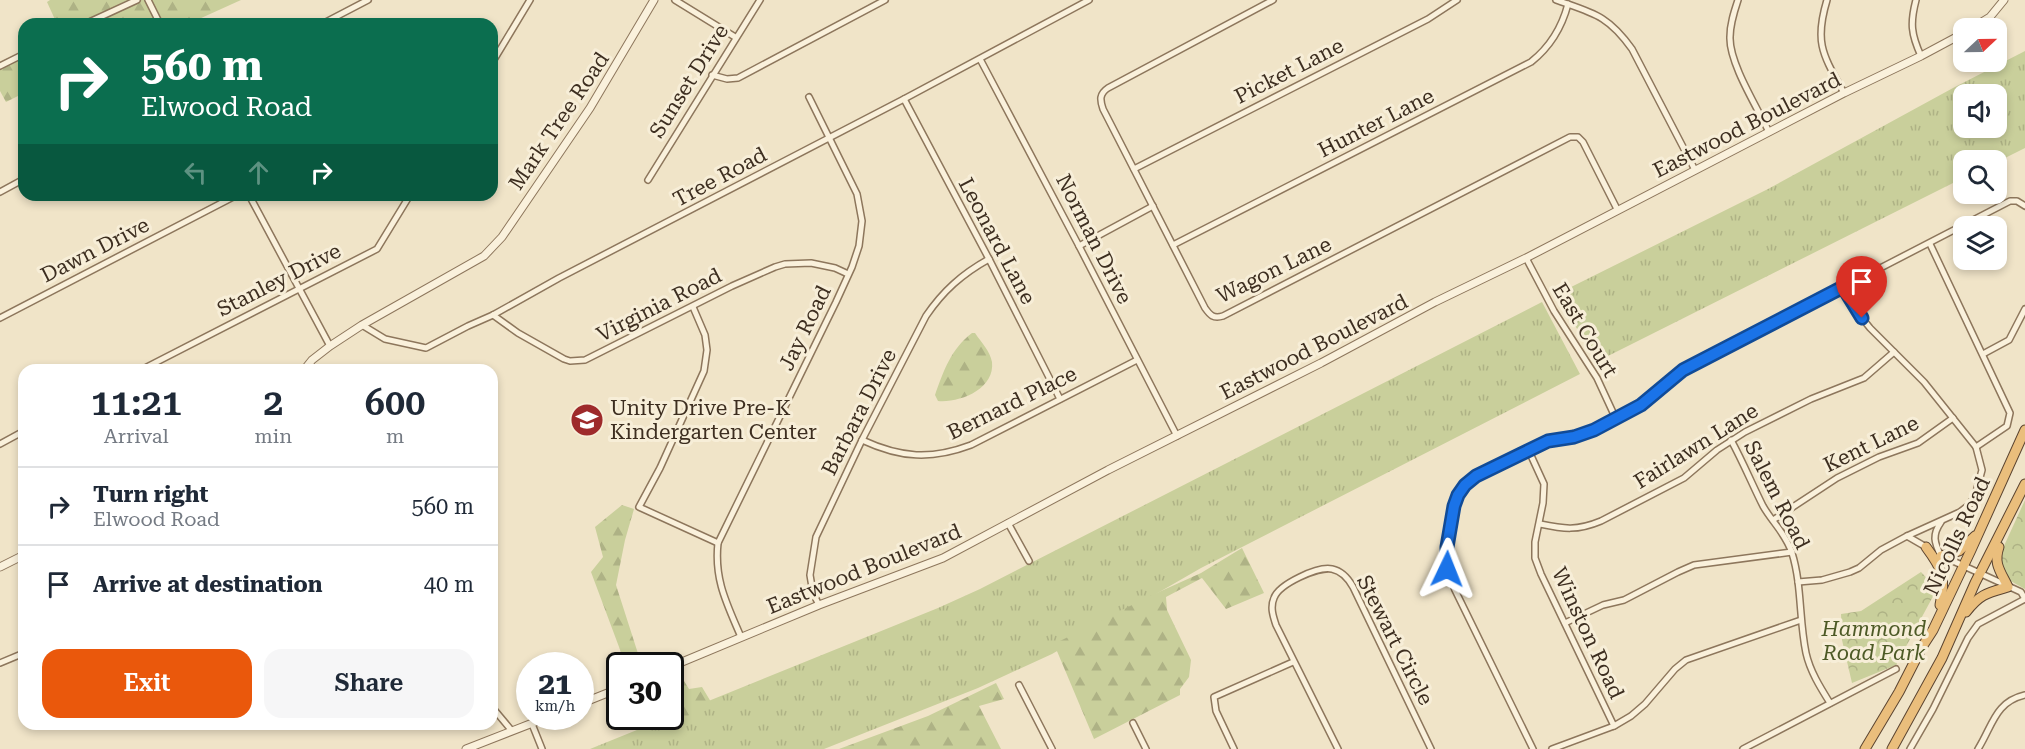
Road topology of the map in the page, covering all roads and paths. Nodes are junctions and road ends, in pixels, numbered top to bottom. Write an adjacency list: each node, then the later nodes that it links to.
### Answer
1 (137, 0): 18 (street)
2 (148, 0): 19 (street)
3 (368, 0): 20 (street)
4 (530, 0): 24 (street)
5 (654, 0): 58 (street, Mark Tree Road)
6 (675, 0): 22 (street)
7 (759, 0): 22 (street, Sunset Drive)
8 (885, 0): 29 (street)
9 (1089, 0): 27 (street, Tree Road)
10 (1272, 0): 35 (street, Wagon Lane)
11 (1457, 0): 35 (street, Picket Lane)
12 (1556, 0): 17 (street)
13 (1738, 0): 33 (street)
14 (1827, 0): 30 (street)
15 (1916, 0): 25 (street)
16 (2004, 0): 21 (street)
17 (1568, 4): 36 (street); 47 (street, Hunter Lane)
18 (98, 18)
19 (157, 18)
20 (334, 18)
21 (1988, 18)
22 (735, 37): 29 (street, Sunset Drive)
23 (1953, 39): 25 (street, Eastwood Boulevard)
24 (498, 53)
25 (1921, 56): 30 (street, Eastwood Boulevard)
26 (18, 57): 28 (street)
27 (980, 59): 32 (street, Tree Road); 48 (street, Norman Drive)
28 (0, 66)
29 (712, 75): 37 (street, Sunset Drive)
30 (1844, 93): 33 (street, Eastwood Boulevard)
31 (809, 97): 34 (street, Jay Road)
32 (904, 99): 34 (street, Tree Road); 50 (street, Leonard Lane)
33 (1769, 132): 36 (street, Eastwood Boulevard)
34 (829, 137): 51 (street, Jay Road); 56 (street, Tree Road)
35 (1134, 169): 43 (street, Wagon Lane)
36 (1695, 170): 45 (street, Eastwood Boulevard)
37 (648, 180)
38 (18, 182): 39 (street)
39 (0, 192)
40 (225, 201): 57 (street, Dawn Drive)
41 (252, 201): 53 (street)
42 (406, 201): 53 (street, Stanley Drive)
43 (1153, 206): 47 (street, Wagon Lane); 48 (street)
44 (2025, 206): 46 (street)
45 (1617, 209): 47 (street, Wagon Lane); 49 (street, Eastwood Boulevard)
46 (1930, 243): 52 (street); 61 (street)
47 (1173, 245)
48 (1079, 246): 62 (street, Norman Drive)
49 (1526, 258): 67 (street, East Court); 70 (street, Eastwood Boulevard)
50 (989, 259): 65 (street, Leonard Lane); 71 (street, Barbara Drive)
51 (848, 274): 54 (street, Virginia Road); 84 (street, Jay Road)
52 (1843, 287): 60 (street); 67 (street)
53 (298, 288): 59 (street); 63 (street, Stanley Drive)
54 (693, 307): 56 (street, Virginia Road); 84 (street)
55 (2025, 309): 61 (street)
56 (493, 315): 58 (street, Tree Road)
57 (0, 318)
58 (362, 325): 59 (street, Mark Tree Road)
59 (330, 346): 64 (street, Mark Tree Road)
60 (1894, 352): 66 (street); 72 (street, Fairlawn Lane)
61 (1983, 354): 74 (street)
62 (1137, 360): 65 (street, Bernard Place); 70 (street, Norman Drive)
63 (152, 364)
64 (309, 364)
65 (1060, 399): 71 (street, Bernard Place)
66 (1953, 418): 74 (street); 77 (street, Kent Lane)
67 (1616, 419): 75 (street)
68 (2025, 430): 82 (highway, Nicolls Road)
69 (18, 434): 73 (street)
70 (1177, 436): 80 (street, Eastwood Boulevard)
71 (862, 440): 96 (street, Barbara Drive)
72 (1731, 440): 77 (street, Salem Road); 81 (street, Fairlawn Lane)
73 (0, 444)
74 (1976, 447): 78 (street)
75 (1528, 449): 81 (street, Winston Road); 123 (street)
76 (2025, 483): 79 (highway, Nicolls Road)
77 (1773, 520): 86 (street, Salem Road)
78 (1942, 520): 83 (street); 87 (street)
79 (2006, 521): 92 (highway, Nicolls Road); 94 (highway)
80 (1008, 523): 89 (street); 96 (street, Eastwood Boulevard)
81 (1540, 524): 99 (street, Winston Road)
82 (1979, 532): 87 (highway); 91 (highway, Nicolls Road)
83 (1907, 536): 85 (street); 93 (street)
84 (718, 543): 101 (street, Jay Road)
85 (1926, 547): 87 (street); 100 (highway)
86 (1792, 552): 93 (street, Salem Road); 99 (street)
87 (1941, 556): 91 (street)
88 (18, 558): 90 (street)
89 (1029, 561)
90 (0, 567)
91 (1963, 567): 92 (street); 100 (highway, Nicolls Road)
92 (1980, 574): 94 (street); 98 (highway, Nicolls Road)
93 (1798, 582): 97 (street, Salem Road)
94 (2008, 586): 95 (street); 98 (highway)
95 (2025, 599): 128 (street)
96 (819, 605): 101 (street, Eastwood Boulevard)
97 (1801, 620): 109 (street, Salem Road); 112 (street)
98 (1958, 621): 127 (highway, Nicolls Road)
99 (1565, 623): 112 (street, Winston Road)
100 (1936, 623): 126 (highway, Nicolls Road)
101 (741, 637): 103 (street, Eastwood Boulevard)
102 (18, 656): 105 (street)
103 (684, 661)
104 (1293, 662): 120 (street); 121 (street, Stewart Circle); 122 (street, Stewart Circle)
105 (0, 663)
106 (1896, 669): 109 (street)
107 (1019, 685): 118 (street)
108 (2025, 695): 129 (street)
109 (1830, 703): 125 (street)
110 (498, 714): 115 (street)
111 (1133, 723): 119 (street)
112 (1614, 726): 124 (street)
113 (516, 730): 115 (street)
114 (534, 730): 117 (street)
115 (512, 731): 116 (street)
116 (466, 749)
117 (542, 749)
118 (1052, 749)
119 (1146, 749)
120 (1234, 749)
121 (1338, 749)
122 (1431, 749)
123 (1533, 749)
124 (1552, 749)
125 (1743, 749)
126 (1865, 749)
127 (1892, 749)
128 (1910, 749)
129 (1978, 749)

